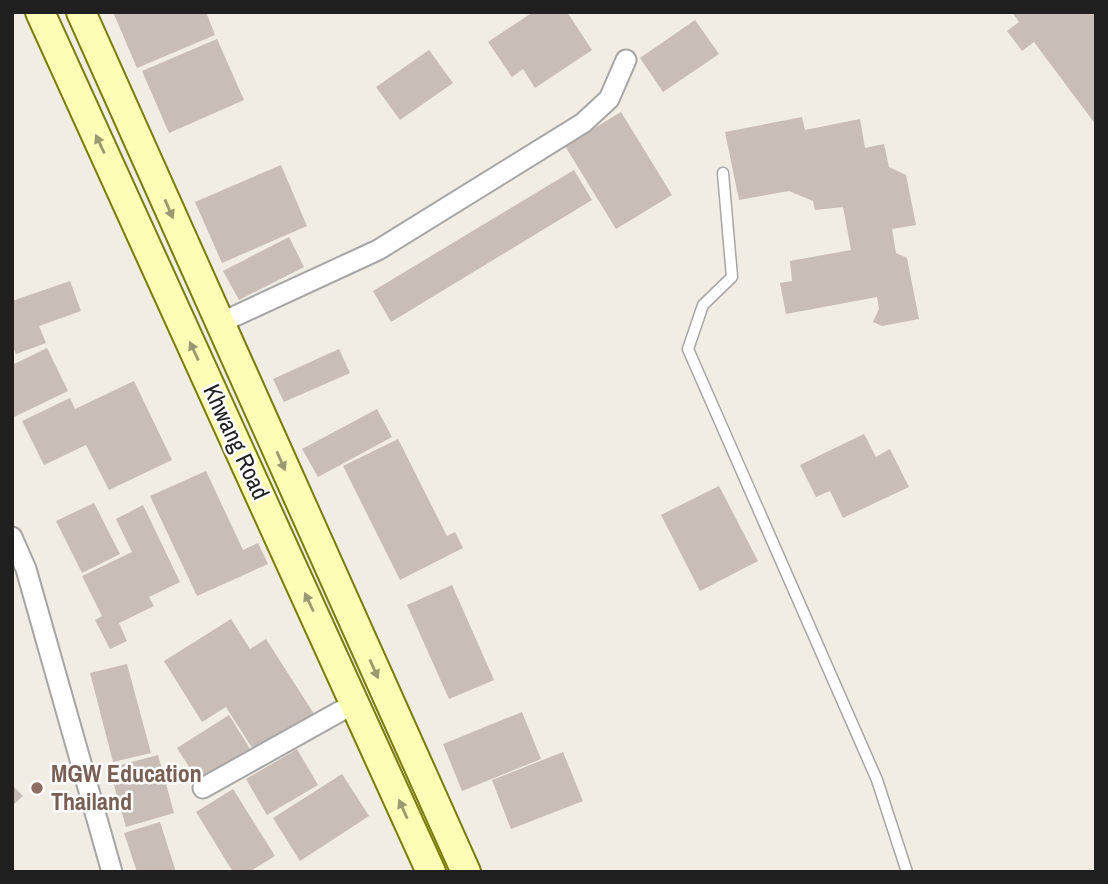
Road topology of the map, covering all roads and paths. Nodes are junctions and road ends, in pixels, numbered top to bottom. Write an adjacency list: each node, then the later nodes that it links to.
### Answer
1 (40, 12): 7 (main road, Khwang Road, one-way to 1)
2 (81, 12): 5 (main road, Khwang Road, one-way to 5)
3 (626, 60): 5 (street)
4 (723, 173): 15 (lane)
5 (220, 323): 6 (main road, Khwang Road)
6 (264, 421): 7 (main road); 14 (main road, Khwang Road, one-way to 14)
7 (232, 432): 10 (main road, Khwang Road, one-way to 7)
8 (12, 537): 9 (street)
9 (19, 570): 12 (street)
10 (355, 703): 11 (street); 13 (main road, Khwang Road, one-way to 10)
11 (203, 788)
12 (113, 872)
13 (431, 872)
14 (466, 872)
15 (907, 872)

